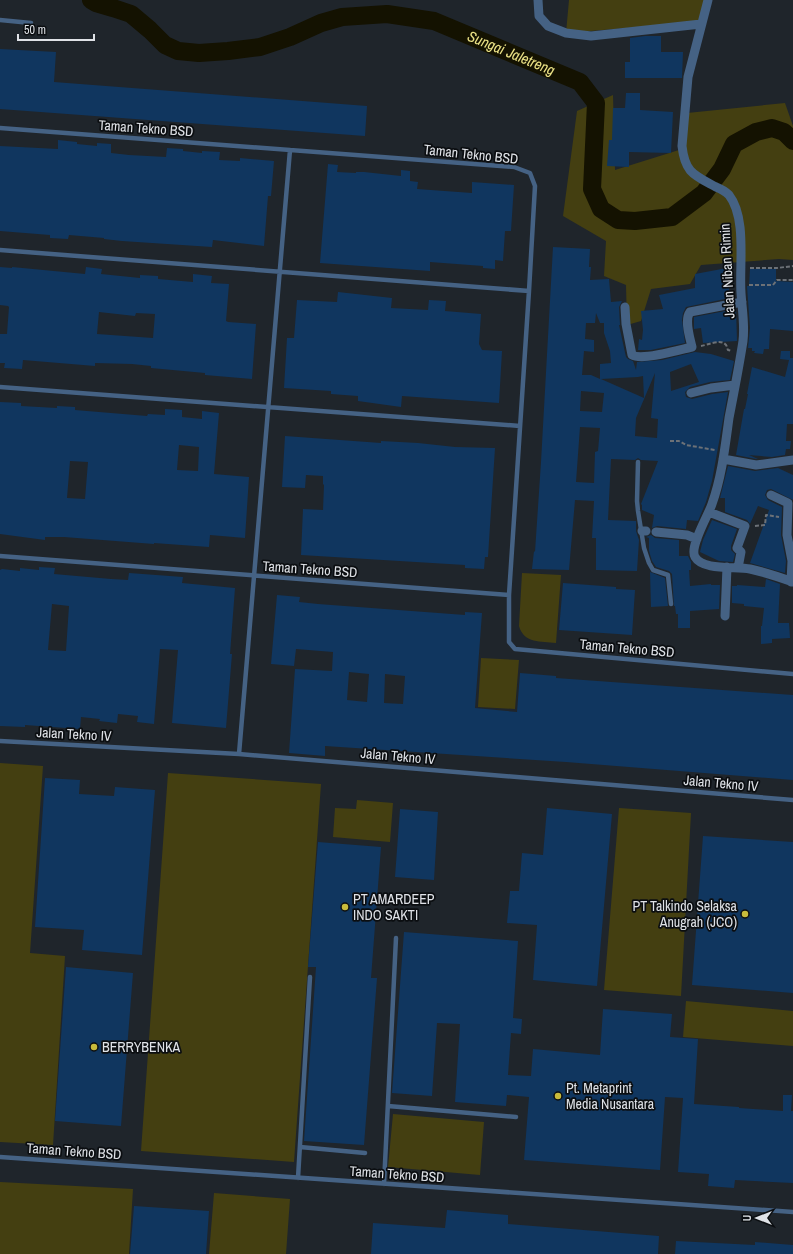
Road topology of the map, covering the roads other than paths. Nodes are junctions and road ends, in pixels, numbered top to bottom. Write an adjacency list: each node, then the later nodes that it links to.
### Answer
1 (538, 0): 5 (street)
2 (708, 0): 5 (street, Jalan Niban Rimin)
3 (0, 20): 4 (lane)
4 (31, 23)
5 (701, 24): 11 (street, Jalan Niban Rimin)
6 (0, 128): 7 (lane, Taman Tekno BSD)
7 (290, 150): 9 (lane, Taman Tekno BSD); 10 (lane, Taman Tekno BSD)
8 (0, 250): 9 (lane)
9 (281, 272): 10 (lane); 16 (lane, Taman Tekno BSD)
10 (529, 292): 17 (lane, Taman Tekno BSD)
11 (742, 302): 12 (street); 13 (street, Jalan Niban Rimin)
12 (625, 307)
13 (735, 385): 15 (street); 18 (street, Jalan Niban Rimin)
14 (0, 388): 16 (lane)
15 (691, 393)
16 (269, 408): 17 (lane); 28 (lane, Taman Tekno BSD)
17 (520, 426): 30 (lane, Taman Tekno BSD)
18 (724, 455): 19 (street); 22 (street, Jalan Niban Rimin)
19 (793, 460)
20 (638, 462): 31 (lane)
21 (771, 495): 29 (street)
22 (709, 512): 24 (street, Jalan Niban Rimin); 27 (street)
23 (656, 532): 24 (street)
24 (697, 539): 26 (street)
25 (0, 556): 28 (lane, Taman Tekno BSD)
26 (727, 567): 27 (street); 32 (street)
27 (738, 568): 29 (street)
28 (254, 576): 30 (lane, Taman Tekno BSD); 35 (lane, Taman Tekno BSD)
29 (792, 582)
30 (509, 594): 33 (lane, Taman Tekno BSD)
31 (671, 604)
32 (725, 616)
33 (793, 674)
34 (0, 741): 35 (lane, Jalan Tekno IV)
35 (239, 754): 36 (lane, Jalan Tekno IV)
36 (793, 800)
37 (396, 938): 39 (lane)
38 (310, 977): 41 (lane)
39 (388, 1106): 40 (lane); 45 (lane)
40 (516, 1117)
41 (300, 1147): 42 (lane); 44 (lane)
42 (365, 1152)
43 (0, 1157): 44 (lane, Taman Tekno BSD)
44 (298, 1178): 45 (lane, Taman Tekno BSD)
45 (384, 1184): 46 (lane, Taman Tekno BSD)
46 (793, 1212)

